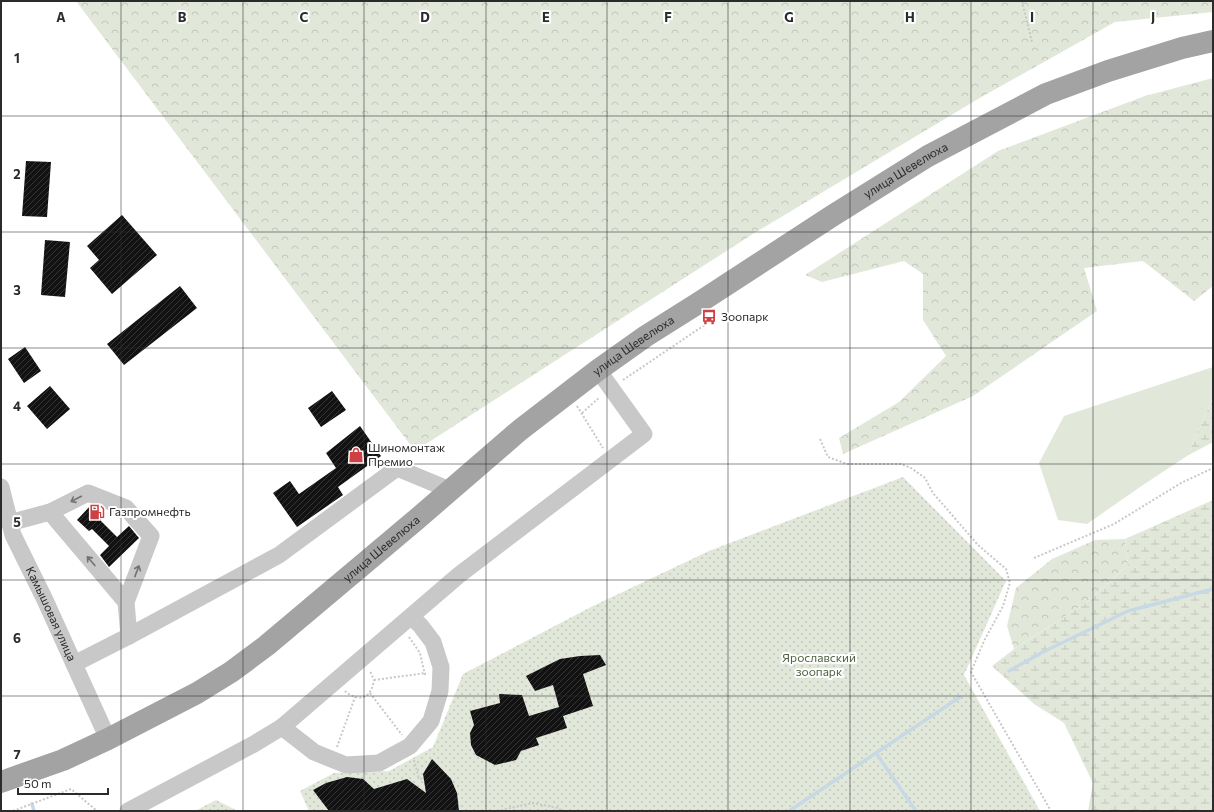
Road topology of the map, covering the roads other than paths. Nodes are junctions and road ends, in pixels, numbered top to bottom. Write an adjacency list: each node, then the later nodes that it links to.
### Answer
1 (1213, 41): 2 (main road, улица Шевелюха)
2 (598, 370): 4 (main road, улица Шевелюха); 8 (street)
3 (1, 487): 6 (street, Камышовая улица)
4 (450, 490): 9 (street); 12 (main road, улица Шевелюха)
5 (50, 512): 6 (street); 7 (street, one-way to 5); 7 (street, one-way to 5)
6 (10, 523): 10 (street, Камышовая улица)
7 (126, 602): 9 (street)
8 (411, 617): 11 (street); 11 (street)
9 (129, 636): 10 (street)
10 (74, 664): 12 (street, Камышовая улица)
11 (282, 727): 14 (street)
12 (108, 739): 13 (main road, улица Шевелюха)
13 (1, 782)
14 (128, 811)

